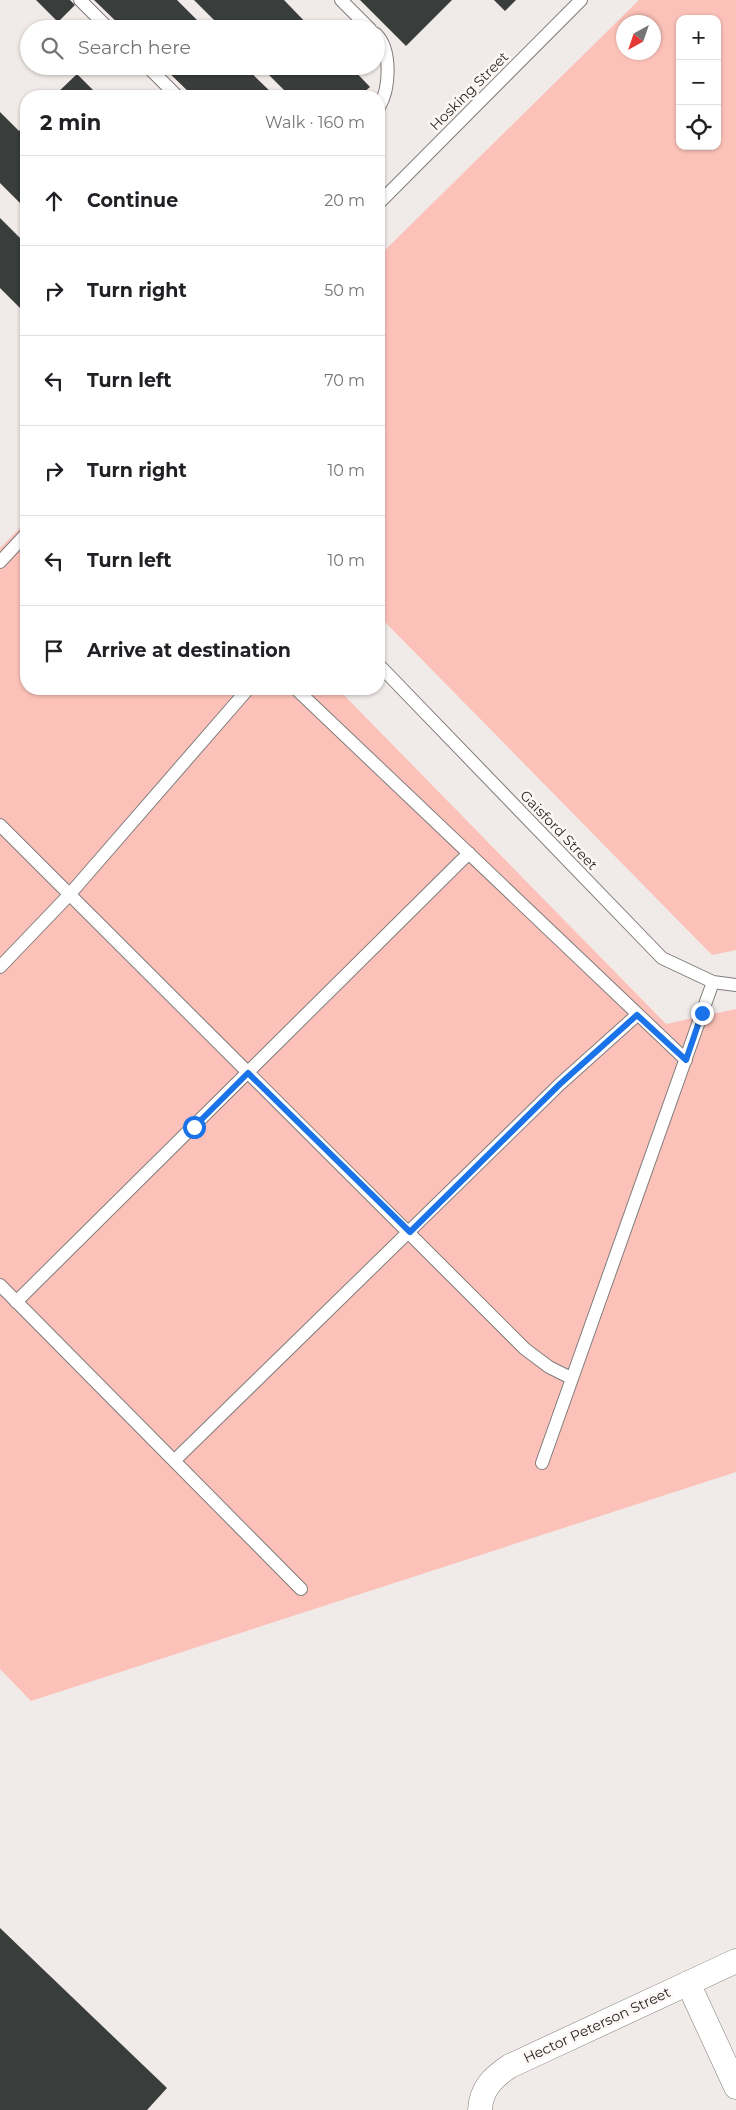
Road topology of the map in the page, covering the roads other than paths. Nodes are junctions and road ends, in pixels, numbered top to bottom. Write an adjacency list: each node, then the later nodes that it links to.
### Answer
1 (80, 0): 4 (lane)
2 (341, 0): 5 (lane)
3 (581, 0): 10 (lane, Hosking Street)
4 (100, 20)
5 (361, 20)
6 (385, 57): 9 (lane)
7 (156, 75): 8 (lane)
8 (171, 90)
9 (385, 98)
10 (385, 197)
11 (20, 540): 12 (lane)
12 (0, 562)
13 (385, 671): 20 (lane, Gaisford Street)
14 (243, 695): 18 (lane)
15 (302, 695): 17 (lane)
16 (0, 826): 18 (lane)
17 (469, 853): 22 (lane); 24 (lane)
18 (69, 895): 19 (lane); 24 (lane)
19 (0, 968)
20 (713, 982): 21 (lane, Gaisford Street); 23 (lane)
21 (736, 985)
22 (637, 1015): 23 (lane); 25 (lane)
23 (686, 1060): 28 (lane)
24 (248, 1073): 25 (lane); 27 (lane)
25 (410, 1232): 28 (lane); 29 (lane)
26 (0, 1285): 27 (lane)
27 (16, 1302): 29 (lane)
28 (571, 1378): 30 (lane)
29 (175, 1460): 31 (lane)
30 (542, 1463)
31 (301, 1589)
32 (736, 1961): 33 (street, Hector Peterson Street)
33 (688, 1983): 34 (street); 35 (street, Hector Peterson Street)
34 (736, 2087)
35 (480, 2110)

